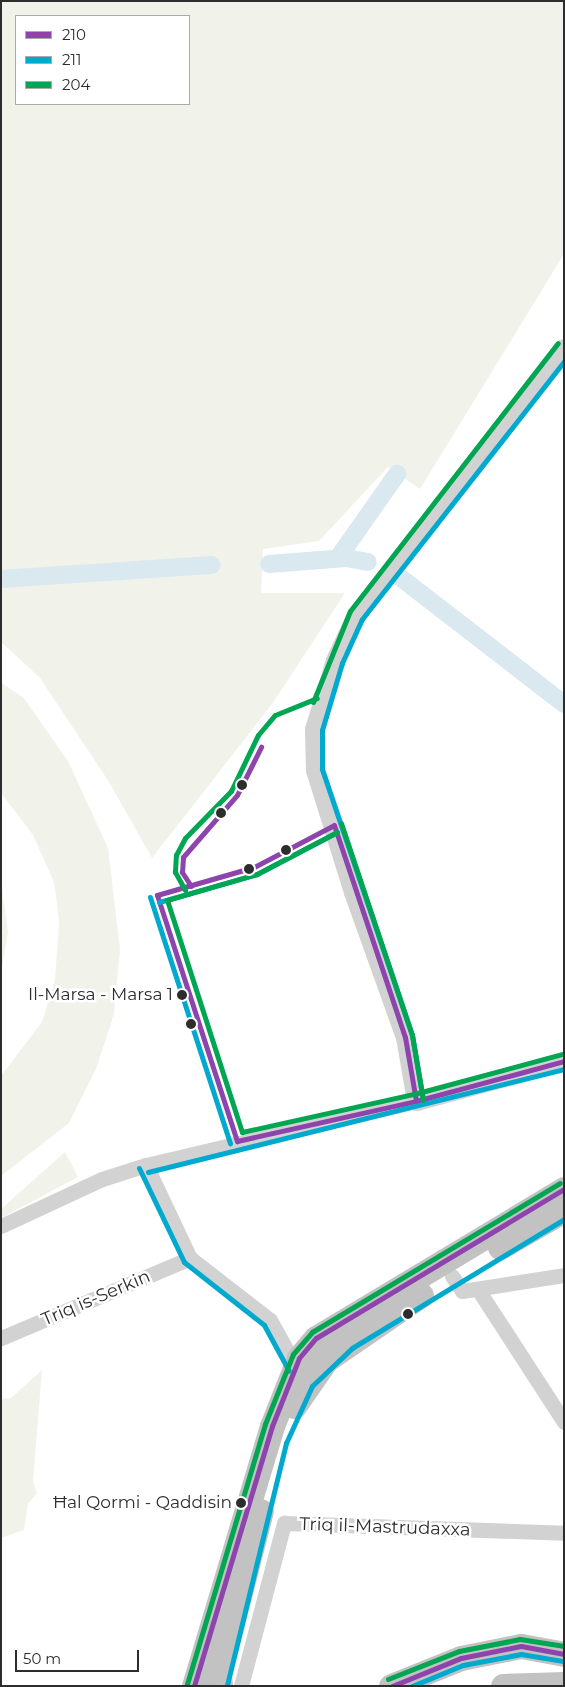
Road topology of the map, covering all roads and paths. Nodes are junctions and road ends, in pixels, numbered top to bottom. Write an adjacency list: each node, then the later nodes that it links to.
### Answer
1 (564, 348): 3 (street)
2 (564, 1061): 3 (street)
3 (416, 1101): 4 (street)
4 (146, 1166): 7 (street); 8 (street)
5 (564, 1189): 13 (highway)
6 (564, 1210): 10 (highway)
7 (1, 1226)
8 (190, 1258): 12 (street, Triq is-Serkin); 13 (street)
9 (564, 1275): 11 (street)
10 (452, 1276): 11 (street); 19 (highway)
11 (479, 1291): 14 (street)
12 (1, 1338)
13 (296, 1367): 18 (highway)
14 (564, 1422)
15 (564, 1533): 20 (street, Triq il-Mastrudaxxa)
16 (564, 1654): 21 (highway)
17 (564, 1684): 22 (highway)
18 (194, 1686)
19 (220, 1686)
20 (241, 1686)
21 (391, 1686)
22 (503, 1686)

